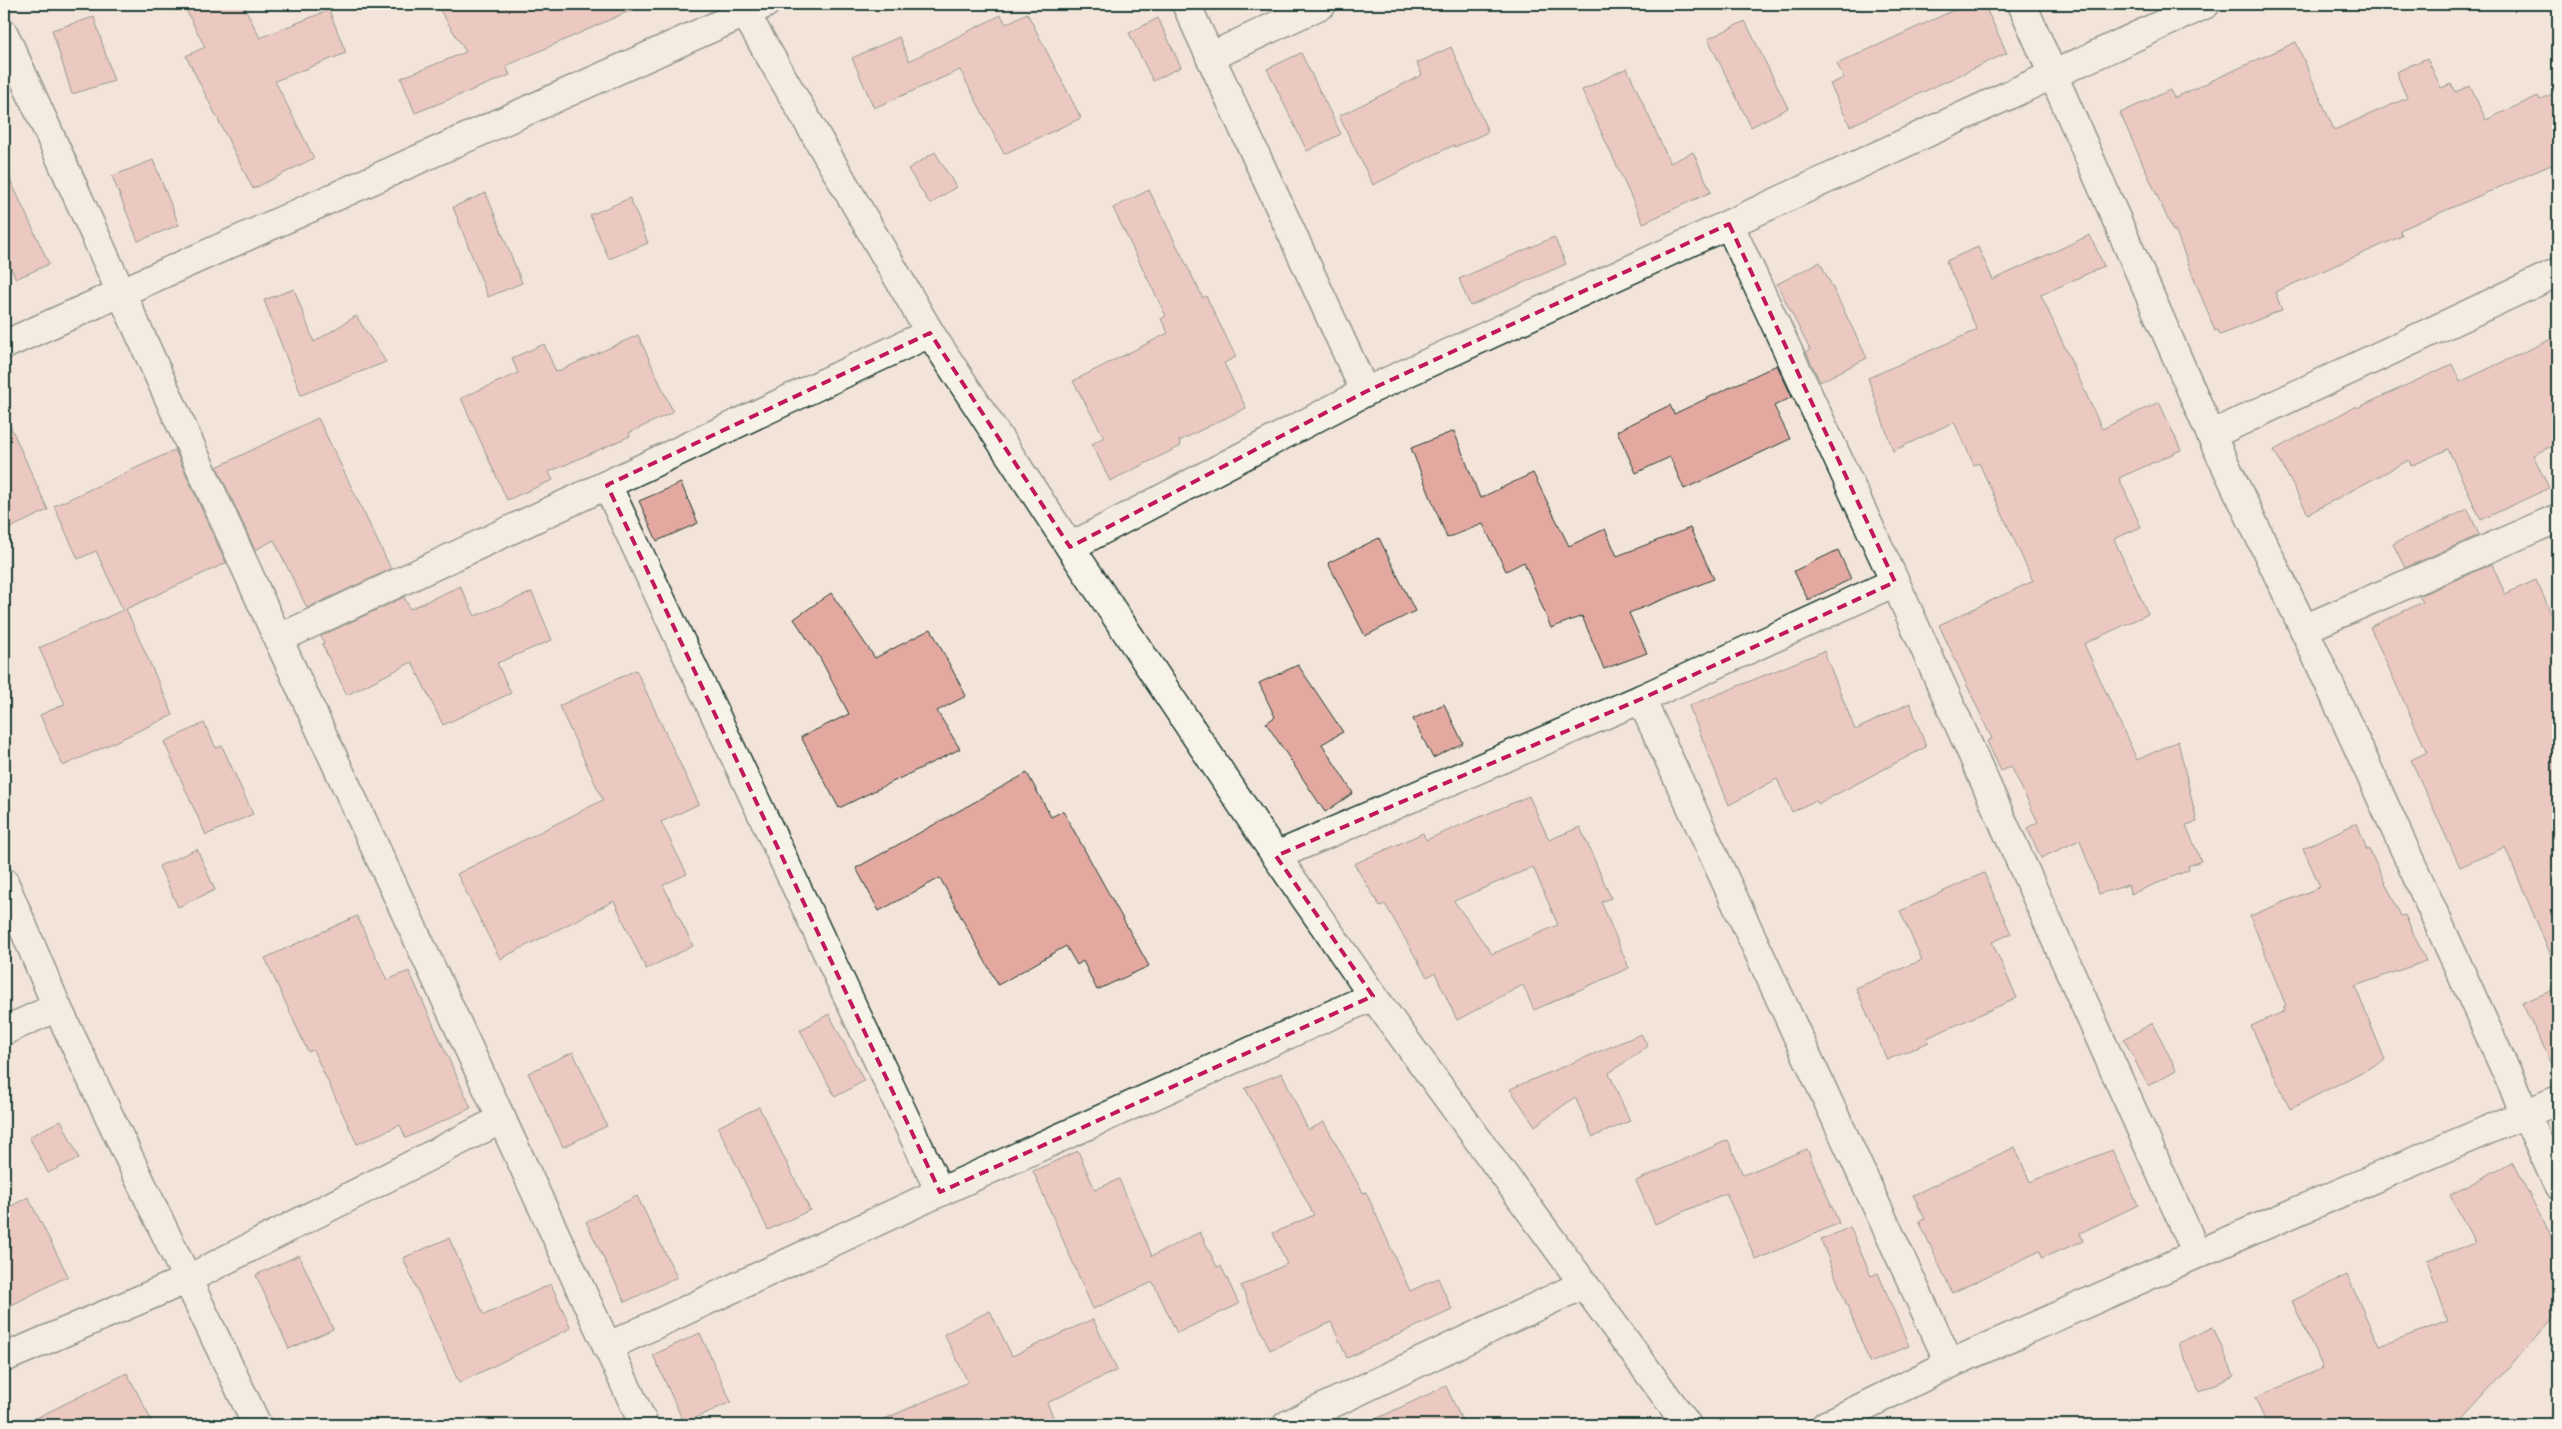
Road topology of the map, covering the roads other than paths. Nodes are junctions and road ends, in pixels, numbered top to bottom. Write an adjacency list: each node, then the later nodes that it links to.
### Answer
1 (1186, 4): 7 (street)
2 (1322, 4): 7 (street)
3 (2022, 4): 8 (street)
4 (2206, 4): 8 (street)
5 (750, 7): 11 (street); 12 (street)
6 (4, 34): 11 (street)
7 (1210, 57): 14 (street)
8 (2052, 73): 9 (street); 15 (street)
9 (1729, 224): 14 (street); 19 (street)
10 (2558, 272): 15 (street)
11 (121, 291): 13 (street); 21 (street)
12 (930, 333): 16 (street); 18 (street)
13 (4, 345)
14 (1365, 392): 18 (street)
15 (2211, 435): 20 (street)
16 (607, 485): 21 (street); 32 (street)
17 (2558, 518): 20 (street)
18 (1070, 547): 23 (street)
19 (1895, 582): 22 (street); 33 (street)
20 (2304, 629): 29 (street)
21 (278, 639): 30 (street)
22 (1641, 698): 23 (street); 38 (street)
23 (1276, 856): 25 (street)
24 (4, 882): 26 (street)
25 (1373, 996): 32 (street); 35 (street)
26 (58, 1007): 27 (street); 34 (street)
27 (4, 1031)
28 (2558, 1100): 29 (street)
29 (2525, 1115): 31 (street); 33 (street)
30 (502, 1119): 34 (street); 36 (street)
31 (2558, 1185)
32 (940, 1192): 36 (street)
33 (2197, 1254): 38 (street)
34 (188, 1279): 37 (street); 39 (street)
35 (1584, 1284): 41 (street); 42 (street)
36 (607, 1348): 40 (street)
37 (4, 1358)
38 (1950, 1364): 43 (street)
39 (257, 1425)
40 (644, 1425)
41 (1287, 1425)
42 (1687, 1425)
43 (1826, 1425)

